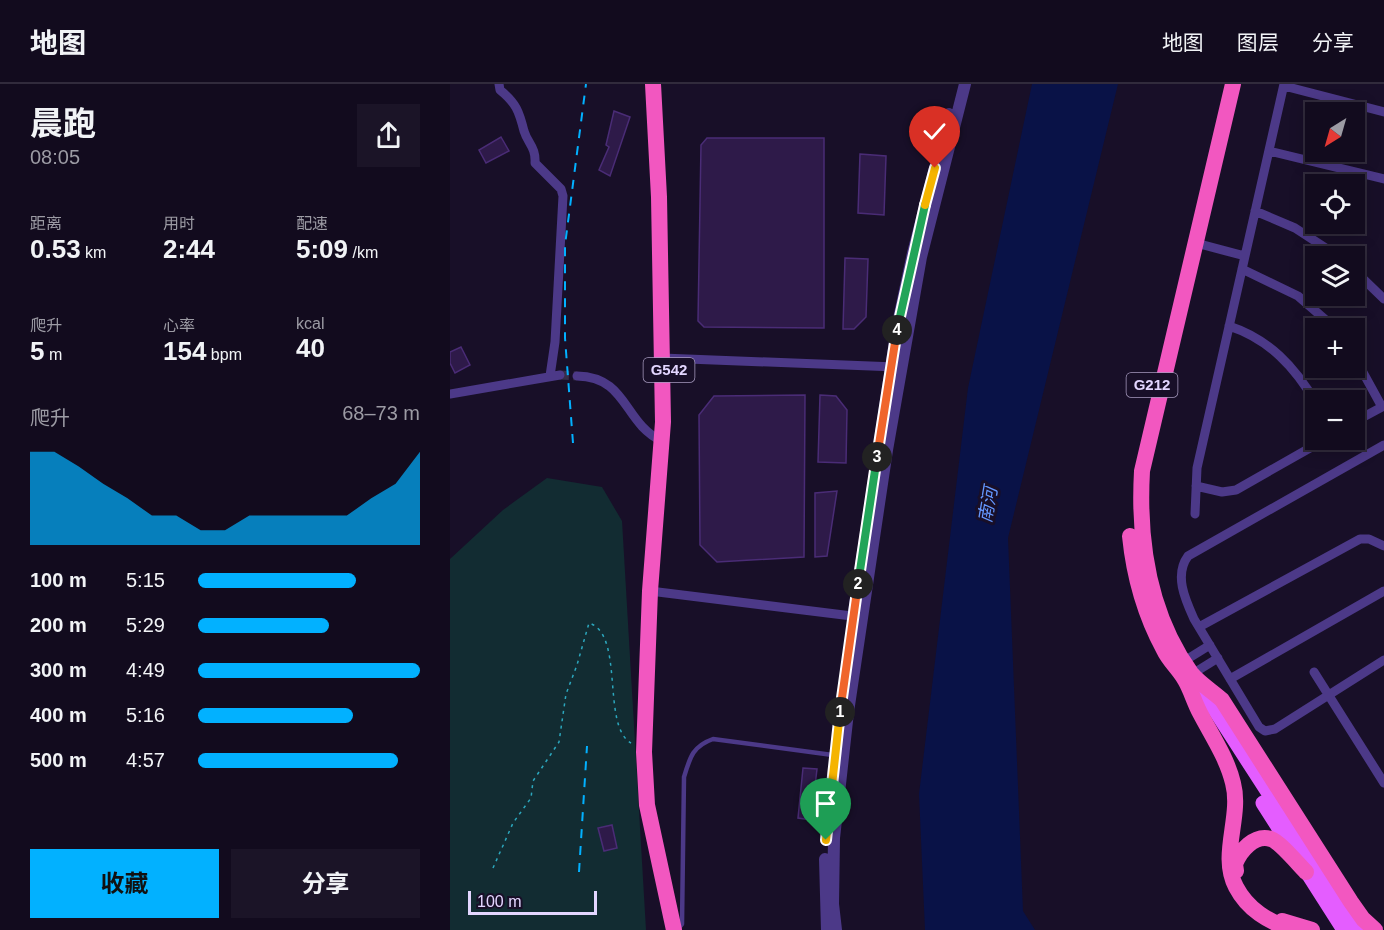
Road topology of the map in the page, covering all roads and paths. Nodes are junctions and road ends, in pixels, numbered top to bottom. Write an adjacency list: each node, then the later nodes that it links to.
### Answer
1 (499, 84): 26 (street)
2 (652, 84): 21 (highway, G542)
3 (661, 84): 21 (highway, G542)
4 (957, 84): 22 (street)
5 (965, 84): 22 (street)
6 (1223, 84): 42 (highway, G212)
7 (1233, 84): 13 (highway, G212)
8 (1284, 85): 9 (street); 10 (street)
9 (1384, 112)
10 (1269, 151): 11 (street); 12 (street)
11 (1383, 180)
12 (1255, 211): 14 (street); 15 (street)
13 (1196, 243): 15 (street); 42 (highway, G212)
14 (1322, 246)
15 (1245, 256): 16 (street)
16 (1242, 268): 19 (street); 20 (street)
17 (1365, 281): 18 (street)
18 (1384, 299)
19 (1323, 318)
20 (1229, 326): 25 (street); 32 (street)
21 (665, 358): 22 (street); 29 (highway, G542); 35 (highway, G542)
22 (896, 367): 37 (street)
23 (1365, 375): 27 (street)
24 (577, 376): 29 (street)
25 (1307, 390)
26 (450, 394)
27 (1383, 406): 28 (street)
28 (1365, 416)
29 (662, 441): 35 (highway, G542)
30 (1383, 447): 38 (street)
31 (1306, 450): 32 (street)
32 (1196, 486): 33 (street)
33 (1195, 514)
34 (1384, 546): 38 (street)
35 (654, 591): 37 (street); 46 (highway, G542)
36 (1384, 591): 44 (street)
37 (858, 617): 47 (street)
38 (1199, 627): 39 (street)
39 (1210, 645): 40 (street); 42 (street)
40 (1218, 658): 42 (street); 44 (street)
41 (1383, 663): 45 (street)
42 (1184, 670): 50 (main road); 54 (highway); 58 (highway)
43 (1314, 672): 45 (street)
44 (1230, 679): 45 (street)
45 (1328, 695): 48 (street)
46 (644, 752): 49 (path); 51 (highway, G542)
47 (839, 756): 51 (lane); 52 (street); 53 (street)
48 (1384, 783)
49 (493, 868)
50 (1311, 869): 55 (highway); 56 (main road); 57 (main road)
51 (675, 930)
52 (827, 930)
53 (836, 930)
54 (1292, 930)
55 (1312, 930)
56 (1344, 930)
57 (1357, 930)
58 (1375, 930)

